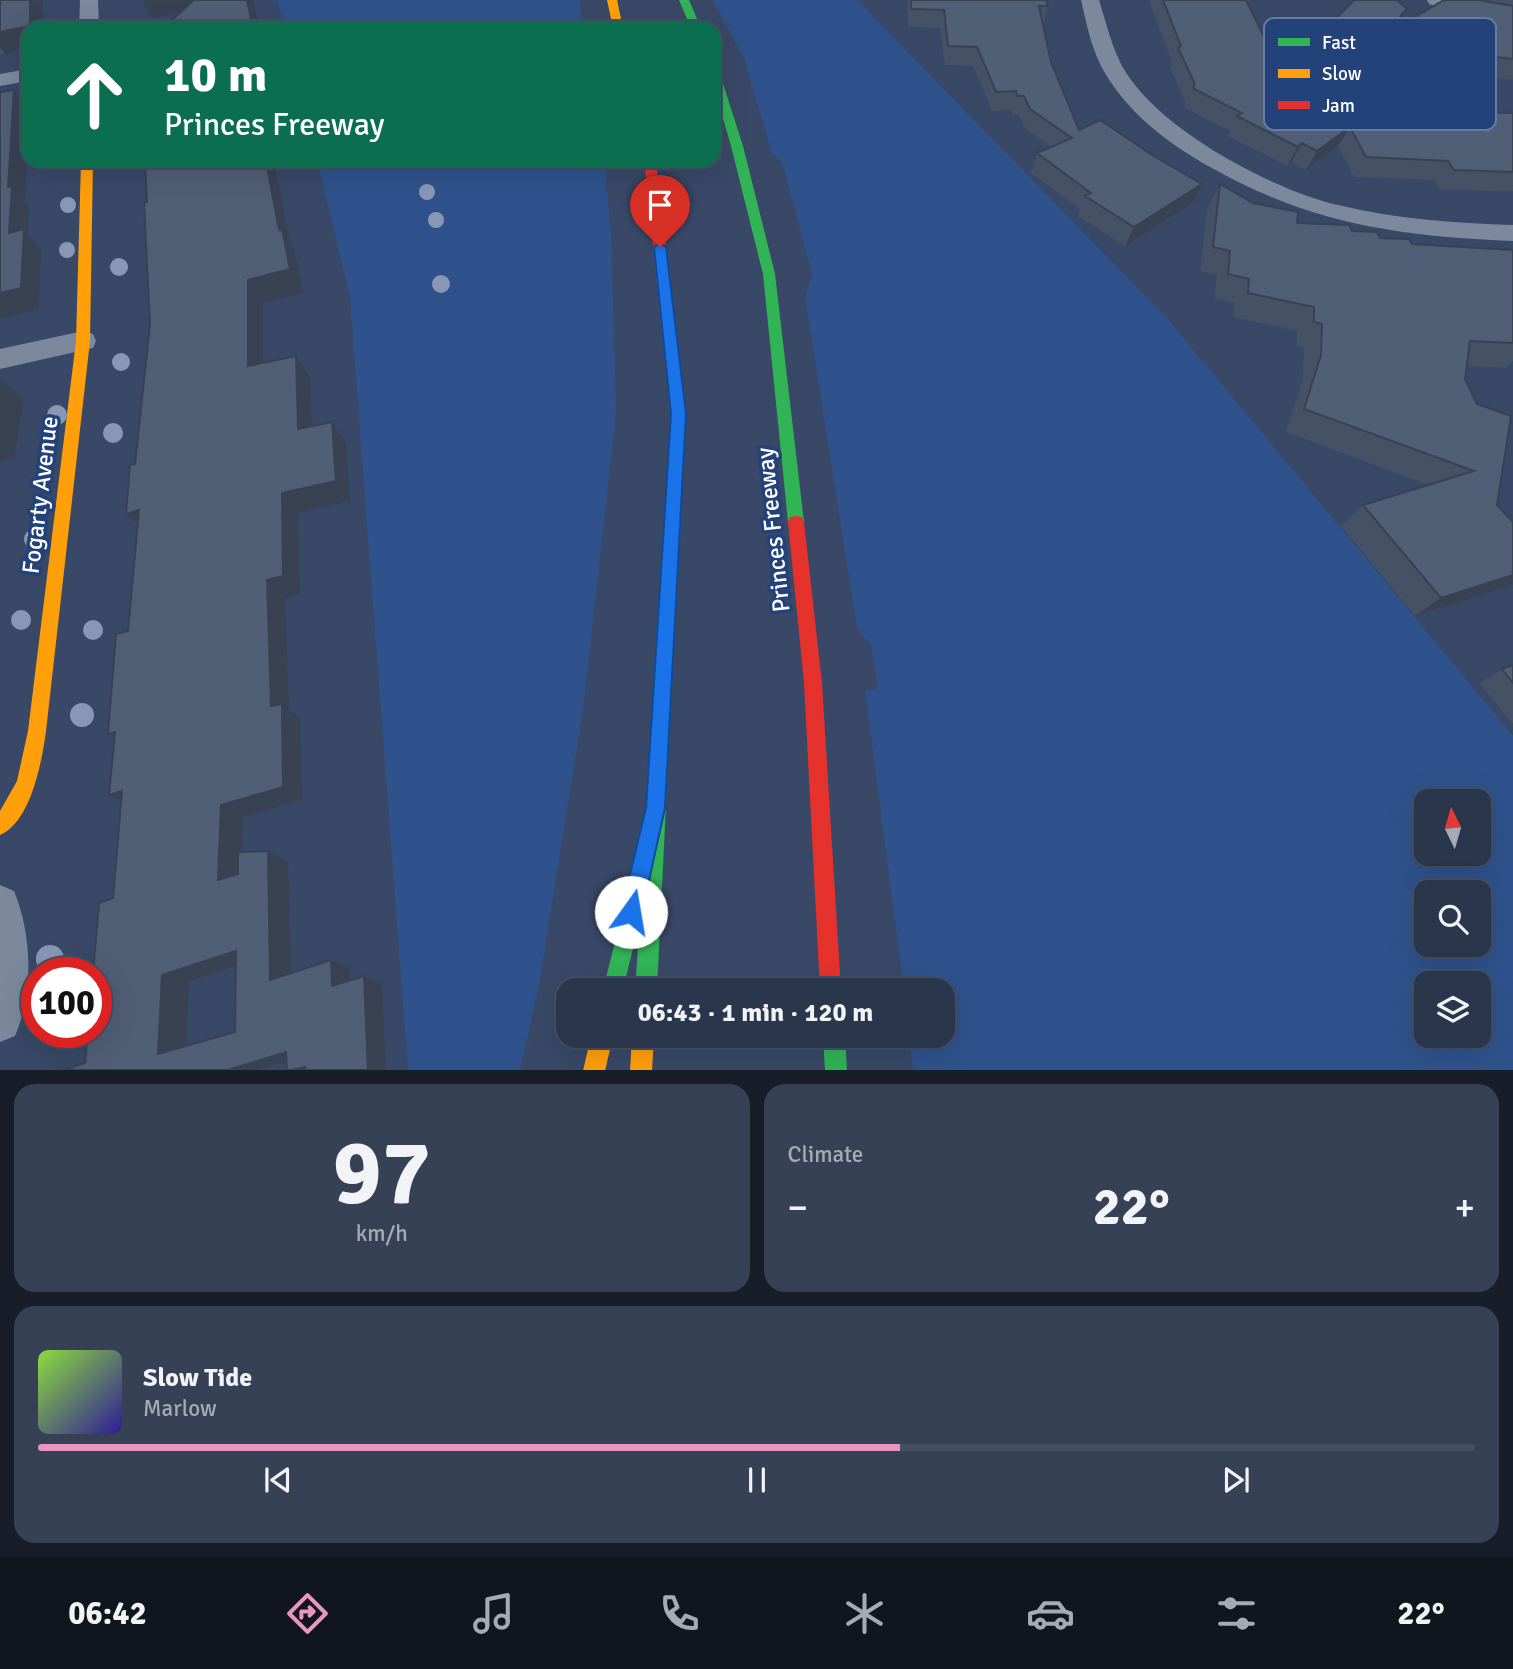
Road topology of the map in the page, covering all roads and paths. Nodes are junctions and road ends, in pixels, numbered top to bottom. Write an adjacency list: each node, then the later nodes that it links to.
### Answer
1 (89, 0): 7 (street)
2 (612, 0): 8 (main road)
3 (684, 0): 9 (main road)
4 (1090, 0): 15 (street)
5 (1436, 0): 6 (street)
6 (1513, 19)
7 (89, 21)
8 (616, 21)
9 (693, 21)
10 (21, 76): 11 (street)
11 (0, 80)
12 (721, 94): 23 (main road, Princes Freeway)
13 (87, 168): 16 (main road, Fogarty Avenue)
14 (651, 168): 18 (main road)
15 (1513, 233)
16 (83, 341): 17 (street); 19 (main road, Fogarty Avenue)
17 (0, 359)
18 (656, 808): 21 (main road); 22 (main road)
19 (0, 825)
20 (0, 905): 24 (street)
21 (616, 978)
22 (647, 978)
23 (830, 978)
24 (0, 1021)
25 (599, 1048): 28 (main road)
26 (642, 1048): 29 (main road)
27 (835, 1048): 30 (main road)
28 (594, 1070)
29 (641, 1070)
30 (836, 1070)

